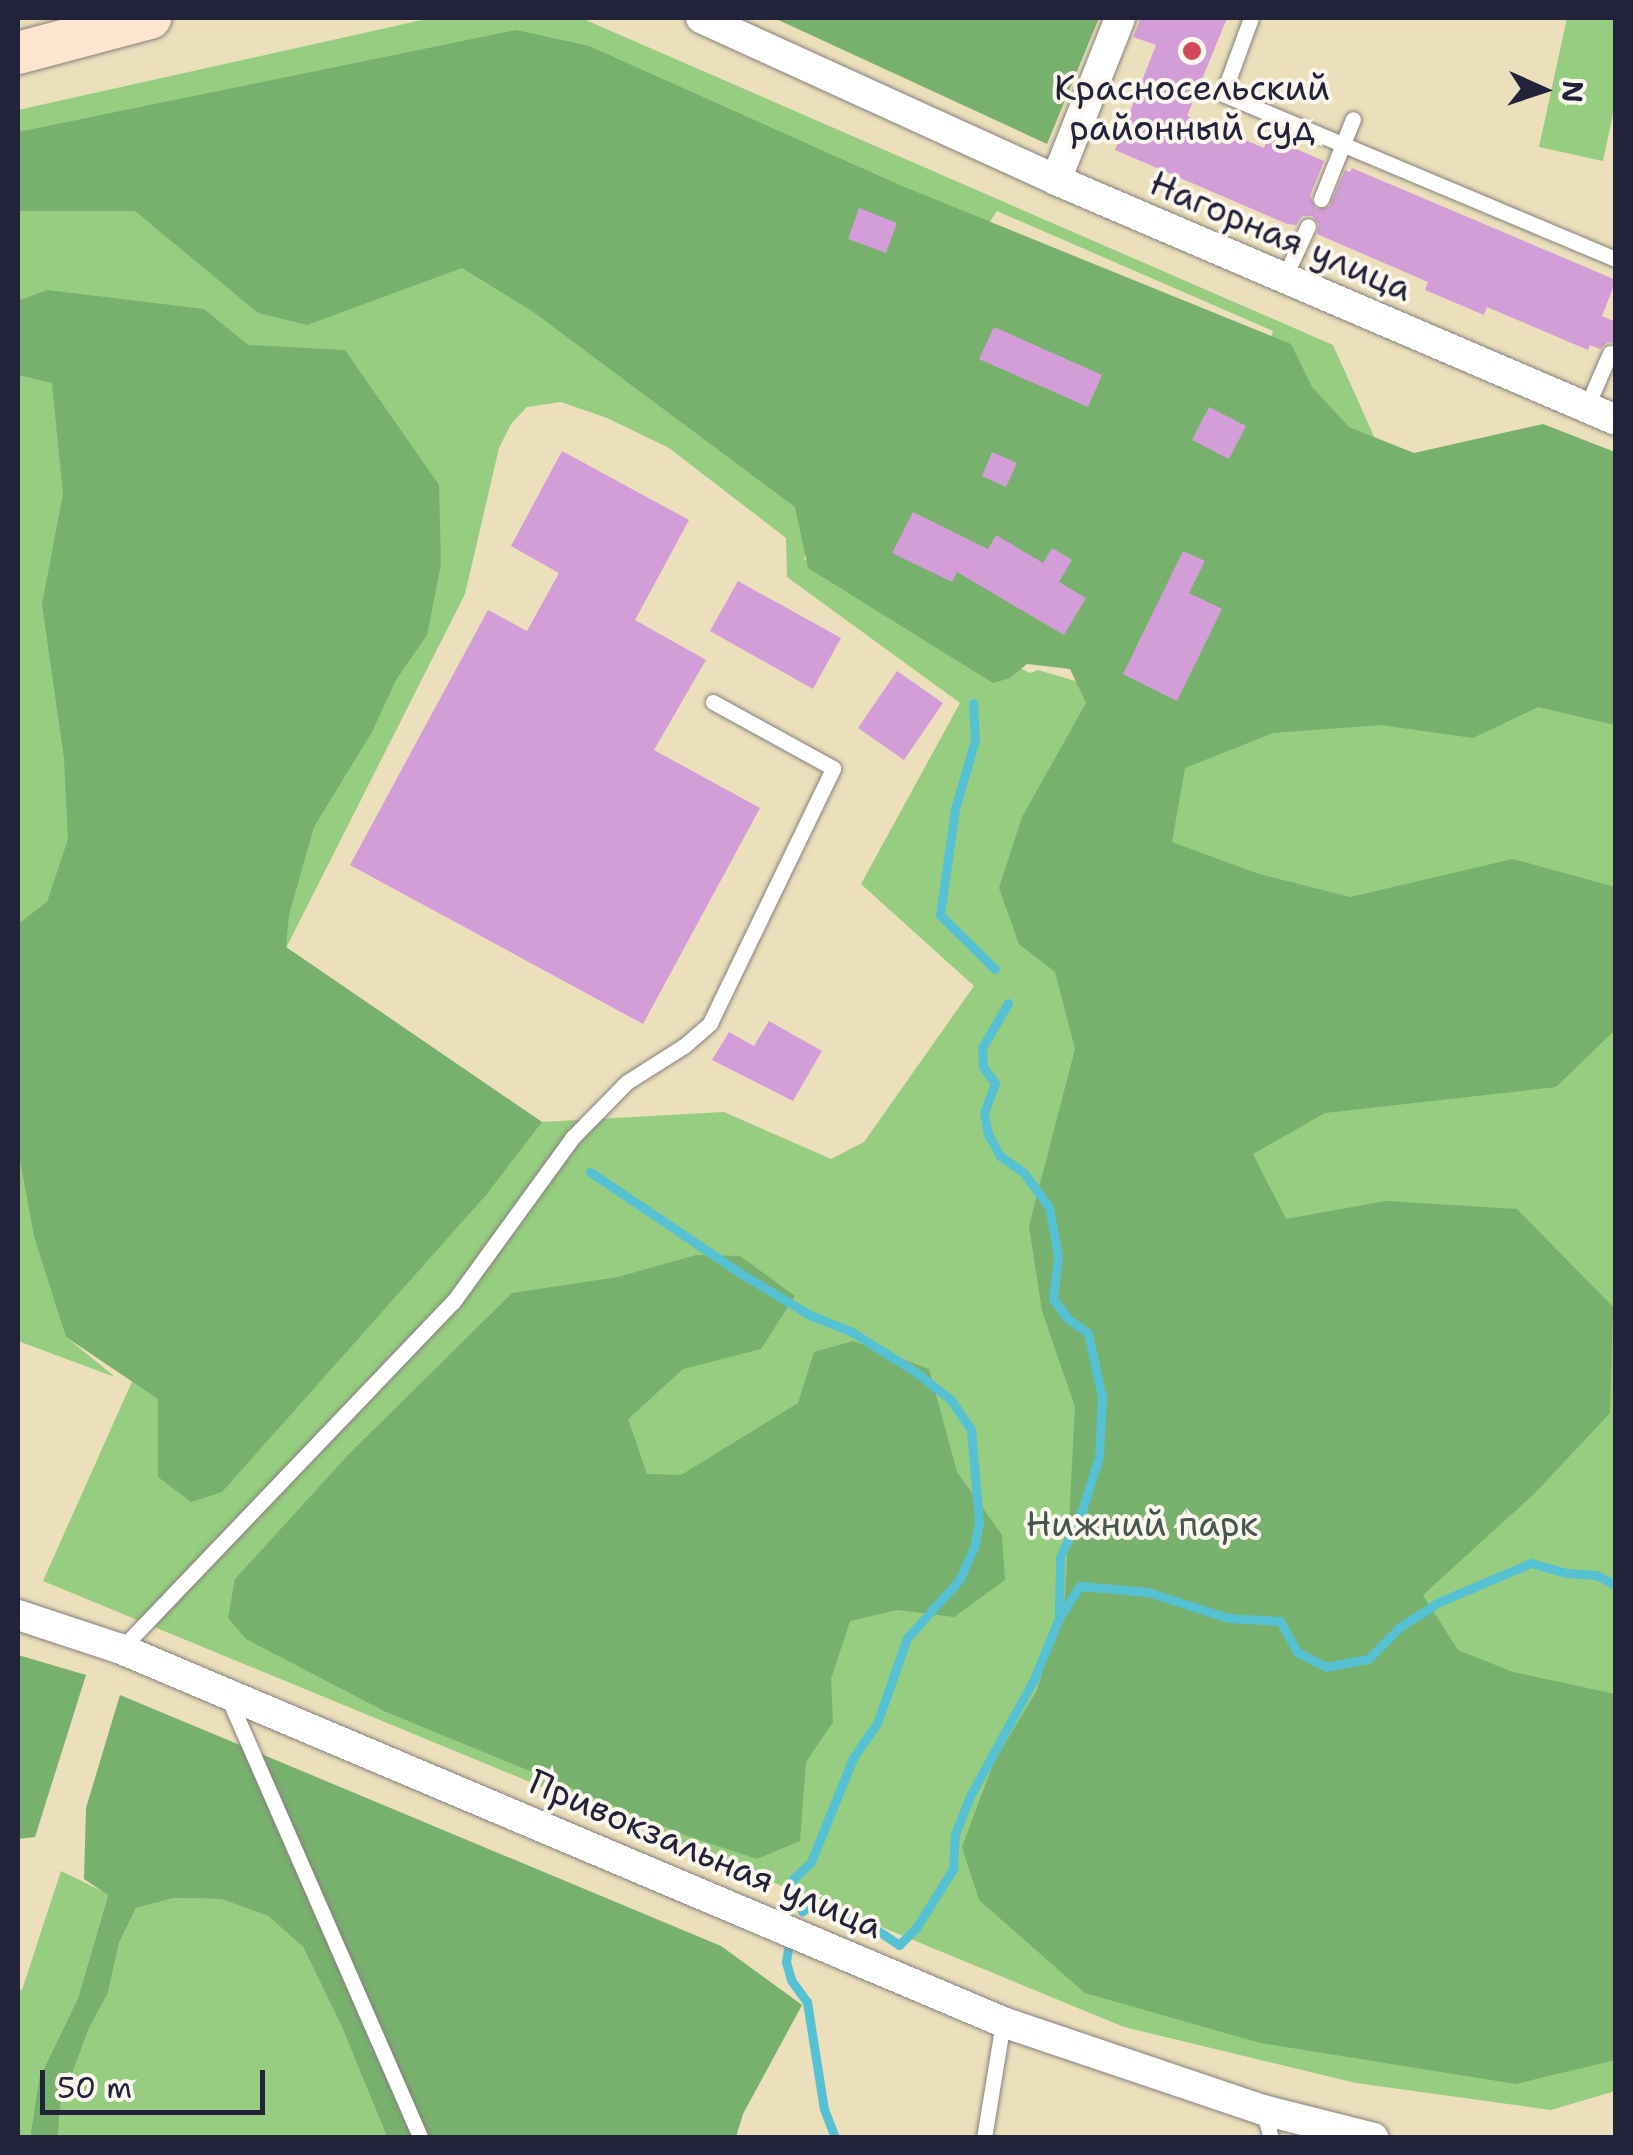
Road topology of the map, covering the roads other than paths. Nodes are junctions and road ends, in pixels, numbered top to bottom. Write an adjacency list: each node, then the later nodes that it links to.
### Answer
1 (150, 18): 5 (main road)
2 (700, 18): 8 (street, Нагорная улица)
3 (1120, 18): 8 (street)
4 (1251, 18): 7 (lane)
5 (18, 53)
6 (1353, 119): 7 (lane)
7 (1344, 146): 9 (lane); 11 (lane)
8 (1056, 180): 12 (street, Нагорная улица)
9 (1320, 199)
10 (1308, 226): 12 (lane)
11 (1616, 259)
12 (1284, 278): 14 (street, Нагорная улица)
13 (1610, 353): 14 (lane)
14 (1586, 408): 15 (street, Нагорная улица)
15 (1616, 420)
16 (713, 702): 18 (lane)
17 (18, 1615): 18 (street, Привокзальная улица)
18 (120, 1650): 19 (street, Привокзальная улица)
19 (227, 1694): 20 (street, Привокзальная улица); 22 (lane)
20 (1003, 2022): 21 (street, Привокзальная улица); 23 (lane)
21 (1267, 2124): 24 (street, Привокзальная улица)
22 (422, 2138)
23 (984, 2138)
24 (1374, 2138)

